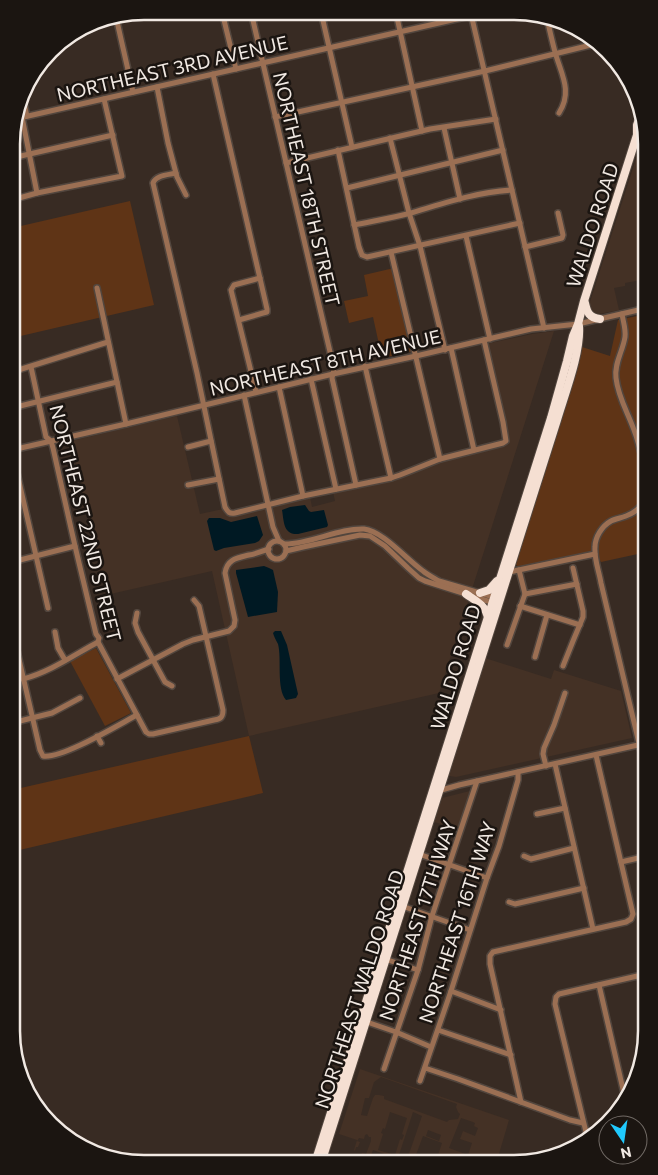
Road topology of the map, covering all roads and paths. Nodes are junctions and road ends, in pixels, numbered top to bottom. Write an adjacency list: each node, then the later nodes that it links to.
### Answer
1 (224, 20): 14 (street)
2 (253, 20): 13 (street, NORTHEAST 18TH STREET)
3 (324, 20): 11 (street)
4 (397, 20): 9 (street)
5 (452, 20): 9 (street, NORTHEAST 3RD AVENUE)
6 (473, 20): 15 (street)
7 (117, 23): 19 (street)
8 (549, 25): 12 (street)
9 (400, 33): 11 (street, NORTHEAST 3RD AVENUE); 17 (street)
10 (589, 45): 12 (street)
11 (330, 48): 13 (street, NORTHEAST 3RD AVENUE); 21 (street)
12 (555, 53): 15 (street); 22 (street)
13 (262, 62): 14 (street, NORTHEAST 3RD AVENUE); 25 (street, NORTHEAST 18TH STREET)
14 (236, 68): 16 (street, NORTHEAST 3RD AVENUE)
15 (484, 71): 17 (street); 26 (street)
16 (213, 74): 18 (street, NORTHEAST 3RD AVENUE); 56 (street)
17 (412, 87): 21 (street); 29 (street)
18 (157, 88): 19 (street, NORTHEAST 3RD AVENUE); 40 (street)
19 (133, 92): 20 (street, NORTHEAST 3RD AVENUE)
20 (104, 99): 24 (street, NORTHEAST 3RD AVENUE); 30 (street)
21 (342, 102): 25 (street); 33 (street)
22 (559, 113)
23 (24, 114): 24 (street)
24 (24, 117): 36 (street)
25 (275, 117): 39 (street, NORTHEAST 18TH STREET)
26 (496, 119): 28 (street); 35 (street)
27 (637, 127): 31 (highway, WALDO ROAD)
28 (444, 128): 29 (street); 38 (street)
29 (422, 131): 32 (street)
30 (113, 135): 36 (street); 44 (street)
31 (637, 136): 58 (highway, WALDO ROAD)
32 (390, 138): 33 (street); 41 (street)
33 (352, 147): 34 (street)
34 (338, 150): 39 (street); 42 (street)
35 (503, 150): 38 (street); 43 (street)
36 (29, 154): 37 (street); 44 (street)
37 (20, 156)
38 (451, 162): 41 (street); 47 (street)
39 (286, 163): 72 (street, NORTHEAST 18TH STREET)
40 (176, 173): 45 (street); 79 (street)
41 (399, 175): 42 (street); 48 (street)
42 (347, 188): 51 (street)
43 (512, 190): 47 (street); 50 (street)
44 (37, 193): 46 (street)
45 (186, 195)
46 (20, 198)
47 (460, 199): 48 (street)
48 (409, 213): 51 (street); 53 (street)
49 (558, 213): 54 (street)
50 (520, 223): 52 (street); 54 (street)
51 (354, 225): 55 (street)
52 (466, 236): 53 (street); 65 (street)
53 (420, 246): 55 (street); 67 (street)
54 (525, 247): 64 (street)
55 (391, 252): 68 (street)
56 (260, 278): 62 (street); 62 (street)
57 (97, 288): 66 (street)
58 (584, 301): 61 (highway); 63 (highway, WALDO ROAD)
59 (638, 310): 60 (street, NORTHEAST 8TH AVENUE)
60 (622, 314): 61 (street, NORTHEAST 8TH AVENUE); 84 (street)
61 (600, 319): 63 (street, NORTHEAST 8TH AVENUE)
62 (239, 320): 76 (street)
63 (578, 324): 64 (street, NORTHEAST 8TH AVENUE); 109 (highway, WALDO ROAD); 110 (highway, WALDO ROAD)
64 (544, 328): 65 (street, NORTHEAST 8TH AVENUE)
65 (487, 339): 67 (street, NORTHEAST 8TH AVENUE); 87 (street)
66 (108, 342): 70 (street); 74 (street)
67 (448, 349): 68 (street, NORTHEAST 8TH AVENUE); 87 (street)
68 (416, 356): 69 (street, NORTHEAST 8TH AVENUE); 88 (street)
69 (365, 366): 72 (street, NORTHEAST 8TH AVENUE); 89 (street)
70 (31, 367): 71 (street); 78 (street, NORTHEAST 22ND STREET)
71 (20, 370)
72 (333, 374): 73 (street, NORTHEAST 8TH AVENUE); 93 (street, NORTHEAST 18TH STREET)
73 (311, 379): 75 (street, NORTHEAST 8TH AVENUE); 94 (street)
74 (117, 382): 78 (street); 81 (street)
75 (279, 387): 76 (street, NORTHEAST 8TH AVENUE); 95 (street)
76 (256, 392): 77 (street, NORTHEAST 8TH AVENUE)
77 (244, 396): 79 (street, NORTHEAST 8TH AVENUE); 96 (street)
78 (39, 402): 80 (street); 82 (street, NORTHEAST 22ND STREET)
79 (204, 405): 81 (street, NORTHEAST 8TH AVENUE); 83 (street)
80 (20, 406)
81 (126, 424): 82 (street, NORTHEAST 8TH AVENUE)
82 (51, 441): 86 (street, NORTHEAST 8TH AVENUE); 100 (street, NORTHEAST 22ND STREET)
83 (211, 441): 85 (street); 90 (street)
84 (638, 443)
85 (188, 447)
86 (20, 448)
87 (474, 450): 88 (street)
88 (440, 459): 89 (street)
89 (391, 478): 93 (street)
90 (219, 479): 92 (street); 96 (street)
91 (20, 485): 104 (street)
92 (188, 485)
93 (356, 485): 94 (street)
94 (336, 489): 95 (street)
95 (304, 496): 96 (street)
96 (268, 505): 98 (street)
97 (638, 509): 103 (street)
98 (276, 541): 99 (street); 102 (street)
99 (285, 544): 101 (street); 105 (street)
100 (75, 546): 104 (street); 125 (street, NORTHEAST 22ND STREET)
101 (286, 551): 102 (street); 105 (street)
102 (269, 552): 124 (street)
103 (595, 554): 108 (street); 141 (street)
104 (36, 556): 106 (street); 118 (street)
105 (402, 558): 112 (street); 113 (street)
106 (20, 560)
107 (573, 568): 111 (street)
108 (519, 570): 109 (street); 114 (street)
109 (509, 572): 116 (highway, WALDO ROAD)
110 (500, 578): 112 (highway); 116 (highway, WALDO ROAD)
111 (577, 584): 114 (street); 122 (street)
112 (480, 593): 116 (street)
113 (466, 594): 116 (street); 121 (highway)
114 (525, 594): 117 (street)
115 (194, 600): 124 (street)
116 (496, 601): 121 (highway, WALDO ROAD); 149 (highway, WALDO ROAD)
117 (520, 606): 120 (street); 126 (street)
118 (48, 608)
119 (136, 613): 129 (street)
120 (547, 615): 122 (street); 127 (street)
121 (488, 616): 149 (highway, WALDO ROAD)
122 (580, 625): 131 (street)
123 (55, 632): 128 (street)
124 (206, 637): 129 (street); 137 (street, NORTHEAST 22ND STREET)
125 (98, 642): 128 (street); 133 (street, NORTHEAST 22ND STREET)
126 (507, 645)
127 (535, 657)
128 (65, 660): 132 (street)
129 (153, 660): 133 (street); 134 (street)
130 (20, 665): 132 (street)
131 (563, 666)
132 (23, 679): 138 (street)
133 (117, 679): 137 (street, NORTHEAST 22ND STREET)
134 (172, 686)
135 (565, 693): 146 (street)
136 (80, 698): 138 (street)
137 (136, 715): 140 (street)
138 (32, 720): 139 (street); 140 (street)
139 (20, 721)
140 (97, 736): 142 (street)
141 (638, 741)
142 (101, 742)
143 (638, 745): 144 (street)
144 (596, 755): 145 (street); 157 (street)
145 (556, 764): 146 (street); 150 (street)
146 (546, 766): 147 (street)
147 (518, 772): 148 (street); 159 (street, NORTHEAST 16TH WAY)
148 (478, 781): 149 (street); 158 (street, NORTHEAST 17TH WAY)
149 (435, 792): 152 (highway, WALDO ROAD); 154 (highway, WALDO ROAD)
150 (565, 808): 151 (street); 153 (street)
151 (537, 814)
152 (429, 824): 154 (highway, NORTHEAST WALDO ROAD)
153 (574, 848): 155 (street); 160 (street)
154 (416, 853): 158 (street); 162 (highway, WALDO ROAD)
155 (524, 856)
156 (638, 858): 157 (street)
157 (621, 862): 164 (street)
158 (450, 865): 159 (street); 163 (street, NORTHEAST 17TH WAY)
159 (487, 878): 165 (street, NORTHEAST 16TH WAY)
160 (584, 888): 161 (street); 164 (street)
161 (509, 902)
162 (400, 906): 163 (street); 166 (highway, WALDO ROAD)
163 (432, 916): 165 (street); 167 (street, NORTHEAST 17TH WAY)
164 (593, 929): 171 (street)
165 (470, 930): 170 (street, NORTHEAST 16TH WAY)
166 (383, 958): 167 (street); 172 (highway, WALDO ROAD)
167 (418, 970): 174 (street, NORTHEAST 17TH WAY)
168 (638, 977): 169 (street)
169 (599, 985): 180 (street); 182 (street)
170 (451, 991): 171 (street); 173 (street, NORTHEAST 16TH WAY)
171 (500, 1010): 176 (street)
172 (362, 1021): 174 (street); 184 (highway, NORTHEAST WALDO ROAD); 185 (highway, NORTHEAST WALDO ROAD)
173 (438, 1030): 175 (street, NORTHEAST 16TH WAY); 176 (street)
174 (396, 1032): 175 (street); 178 (street, NORTHEAST 17TH WAY)
175 (431, 1047): 177 (street, NORTHEAST 16TH WAY)
176 (511, 1055): 181 (street)
177 (424, 1068): 179 (street, NORTHEAST 16TH WAY); 181 (street)
178 (384, 1069)
179 (420, 1081)
180 (623, 1089)
181 (521, 1102): 182 (street)
182 (583, 1123): 183 (street)
183 (585, 1132)
184 (318, 1155)
185 (323, 1155)

